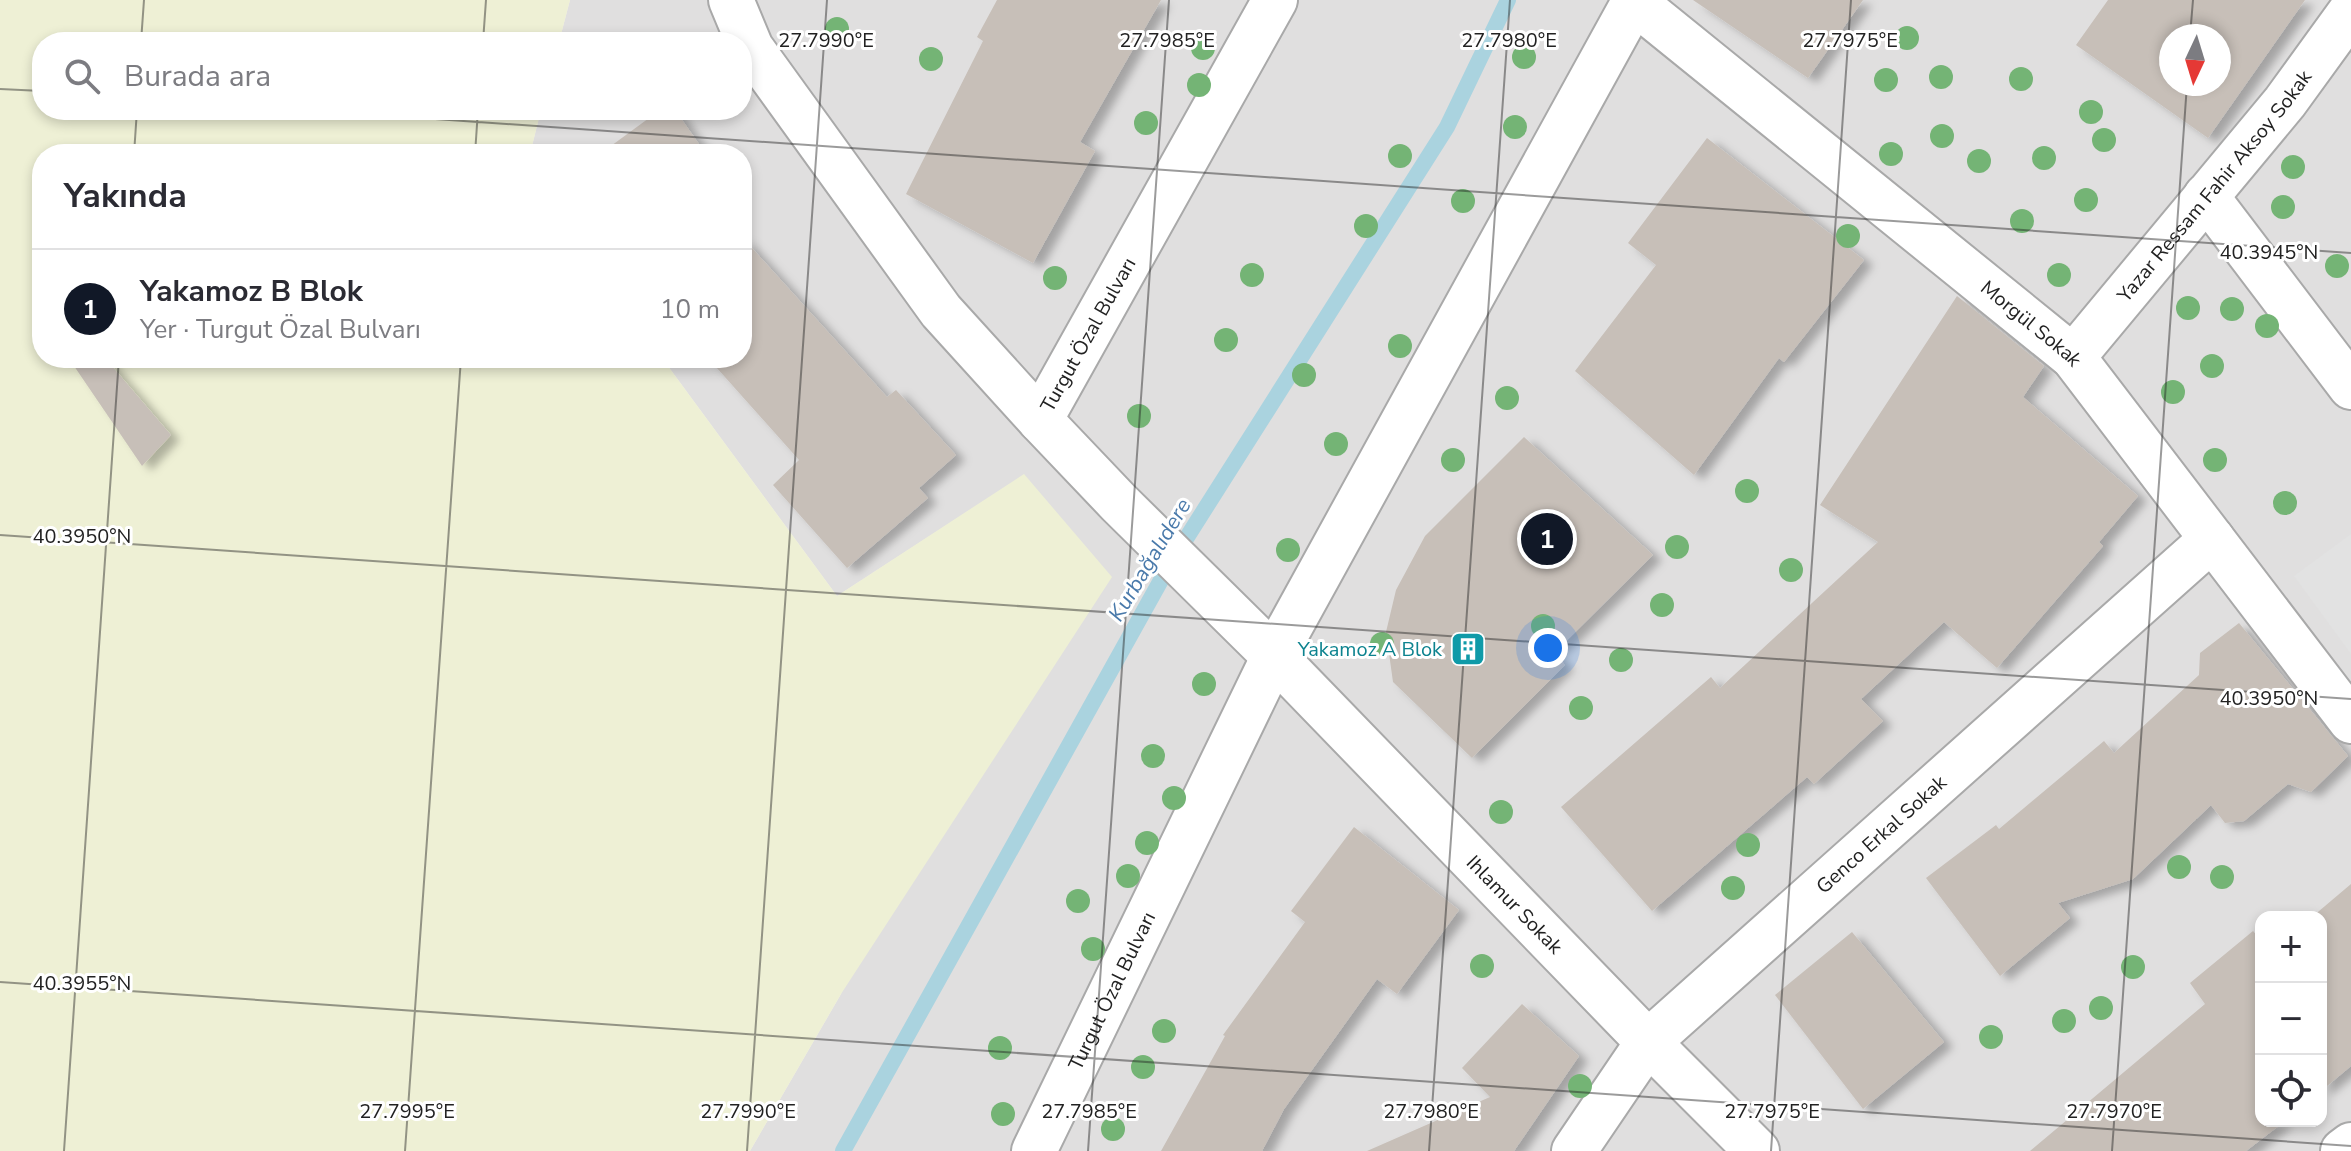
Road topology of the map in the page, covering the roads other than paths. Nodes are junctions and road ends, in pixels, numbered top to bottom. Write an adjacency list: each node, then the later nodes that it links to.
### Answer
1 (731, 0): 5 (street)
2 (1275, 0): 10 (street, Turgut Özal Bulvarı)
3 (1634, 1): 8 (street, Morgül Sokak); 12 (street, Turgut Özal Bulvarı)
4 (2351, 11): 7 (street, Yazar Ressam Fahir Aksoy Sokak)
5 (744, 32)
6 (752, 49): 10 (street)
7 (2206, 196): 8 (street, Yazar Ressam Fahir Aksoy Sokak); 9 (street)
8 (2073, 357): 11 (street, Morgül Sokak)
9 (2351, 387)
10 (1040, 420): 12 (street, Turgut Özal Bulvarı)
11 (2212, 539): 13 (street, Morgül Sokak); 14 (street, Genco Erkal Sokak)
12 (1274, 656): 14 (street, Ihlamur Sokak); 16 (street, Turgut Özal Bulvarı)
13 (2351, 721)
14 (1648, 1042): 17 (street, Genco Erkal Sokak); 18 (street, Ihlamur Sokak)
15 (2351, 1145): 19 (street)
16 (1034, 1151)
17 (1574, 1151)
18 (1757, 1151)
19 (2343, 1151)

